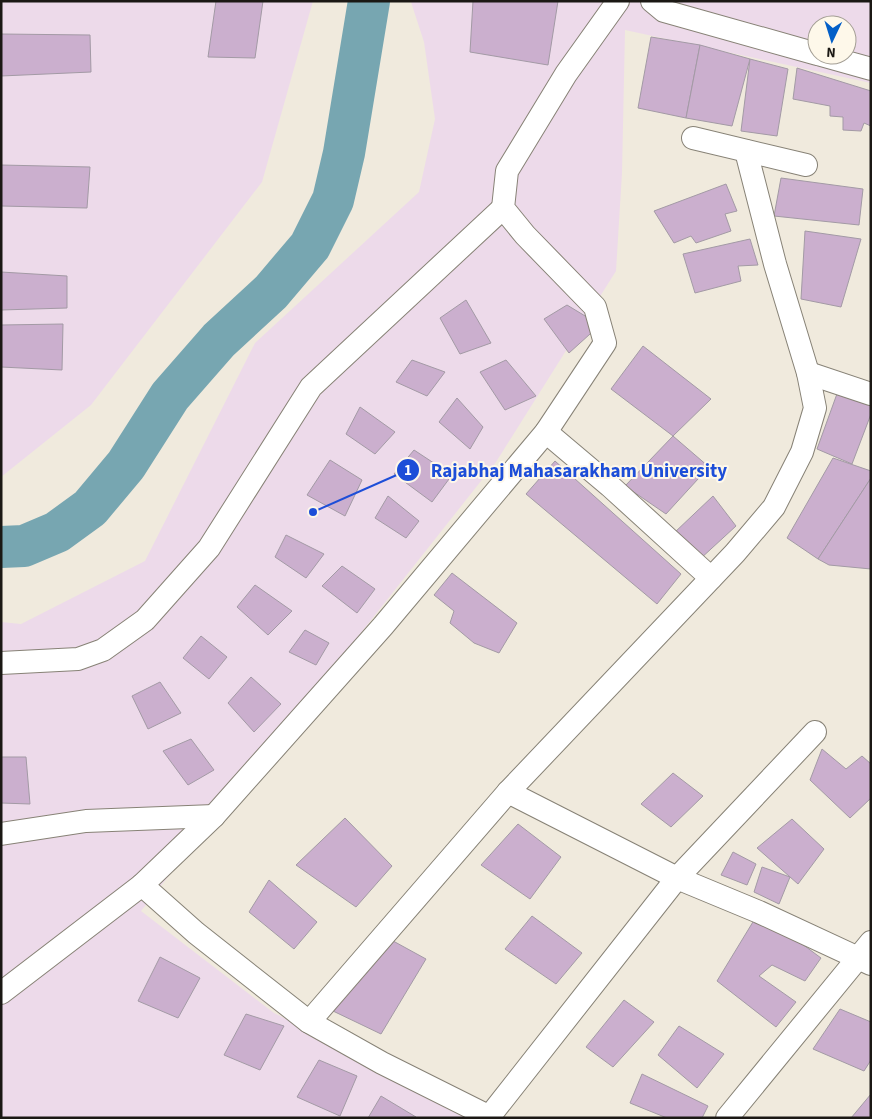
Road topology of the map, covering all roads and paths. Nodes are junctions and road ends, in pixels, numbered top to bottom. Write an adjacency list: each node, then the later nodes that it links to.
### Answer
1 (618, 1): 9 (street)
2 (652, 1): 3 (street)
3 (807, 51)
4 (857, 65): 5 (street)
5 (871, 69)
6 (692, 138): 7 (street)
7 (746, 151): 8 (street); 10 (street)
8 (806, 165)
9 (503, 208): 12 (street); 14 (street)
10 (808, 373): 11 (street); 13 (street)
11 (871, 394)
12 (546, 432): 13 (street); 17 (street)
13 (711, 578): 16 (street)
14 (1, 662)
15 (815, 732): 19 (street)
16 (508, 792): 19 (street); 23 (street)
17 (214, 816): 18 (street); 20 (street)
18 (1, 834)
19 (677, 878): 21 (street); 24 (street)
20 (142, 885): 22 (street); 23 (street)
21 (866, 954): 25 (street)
22 (1, 993)
23 (310, 1022): 24 (street)
24 (490, 1117)
25 (727, 1118)

